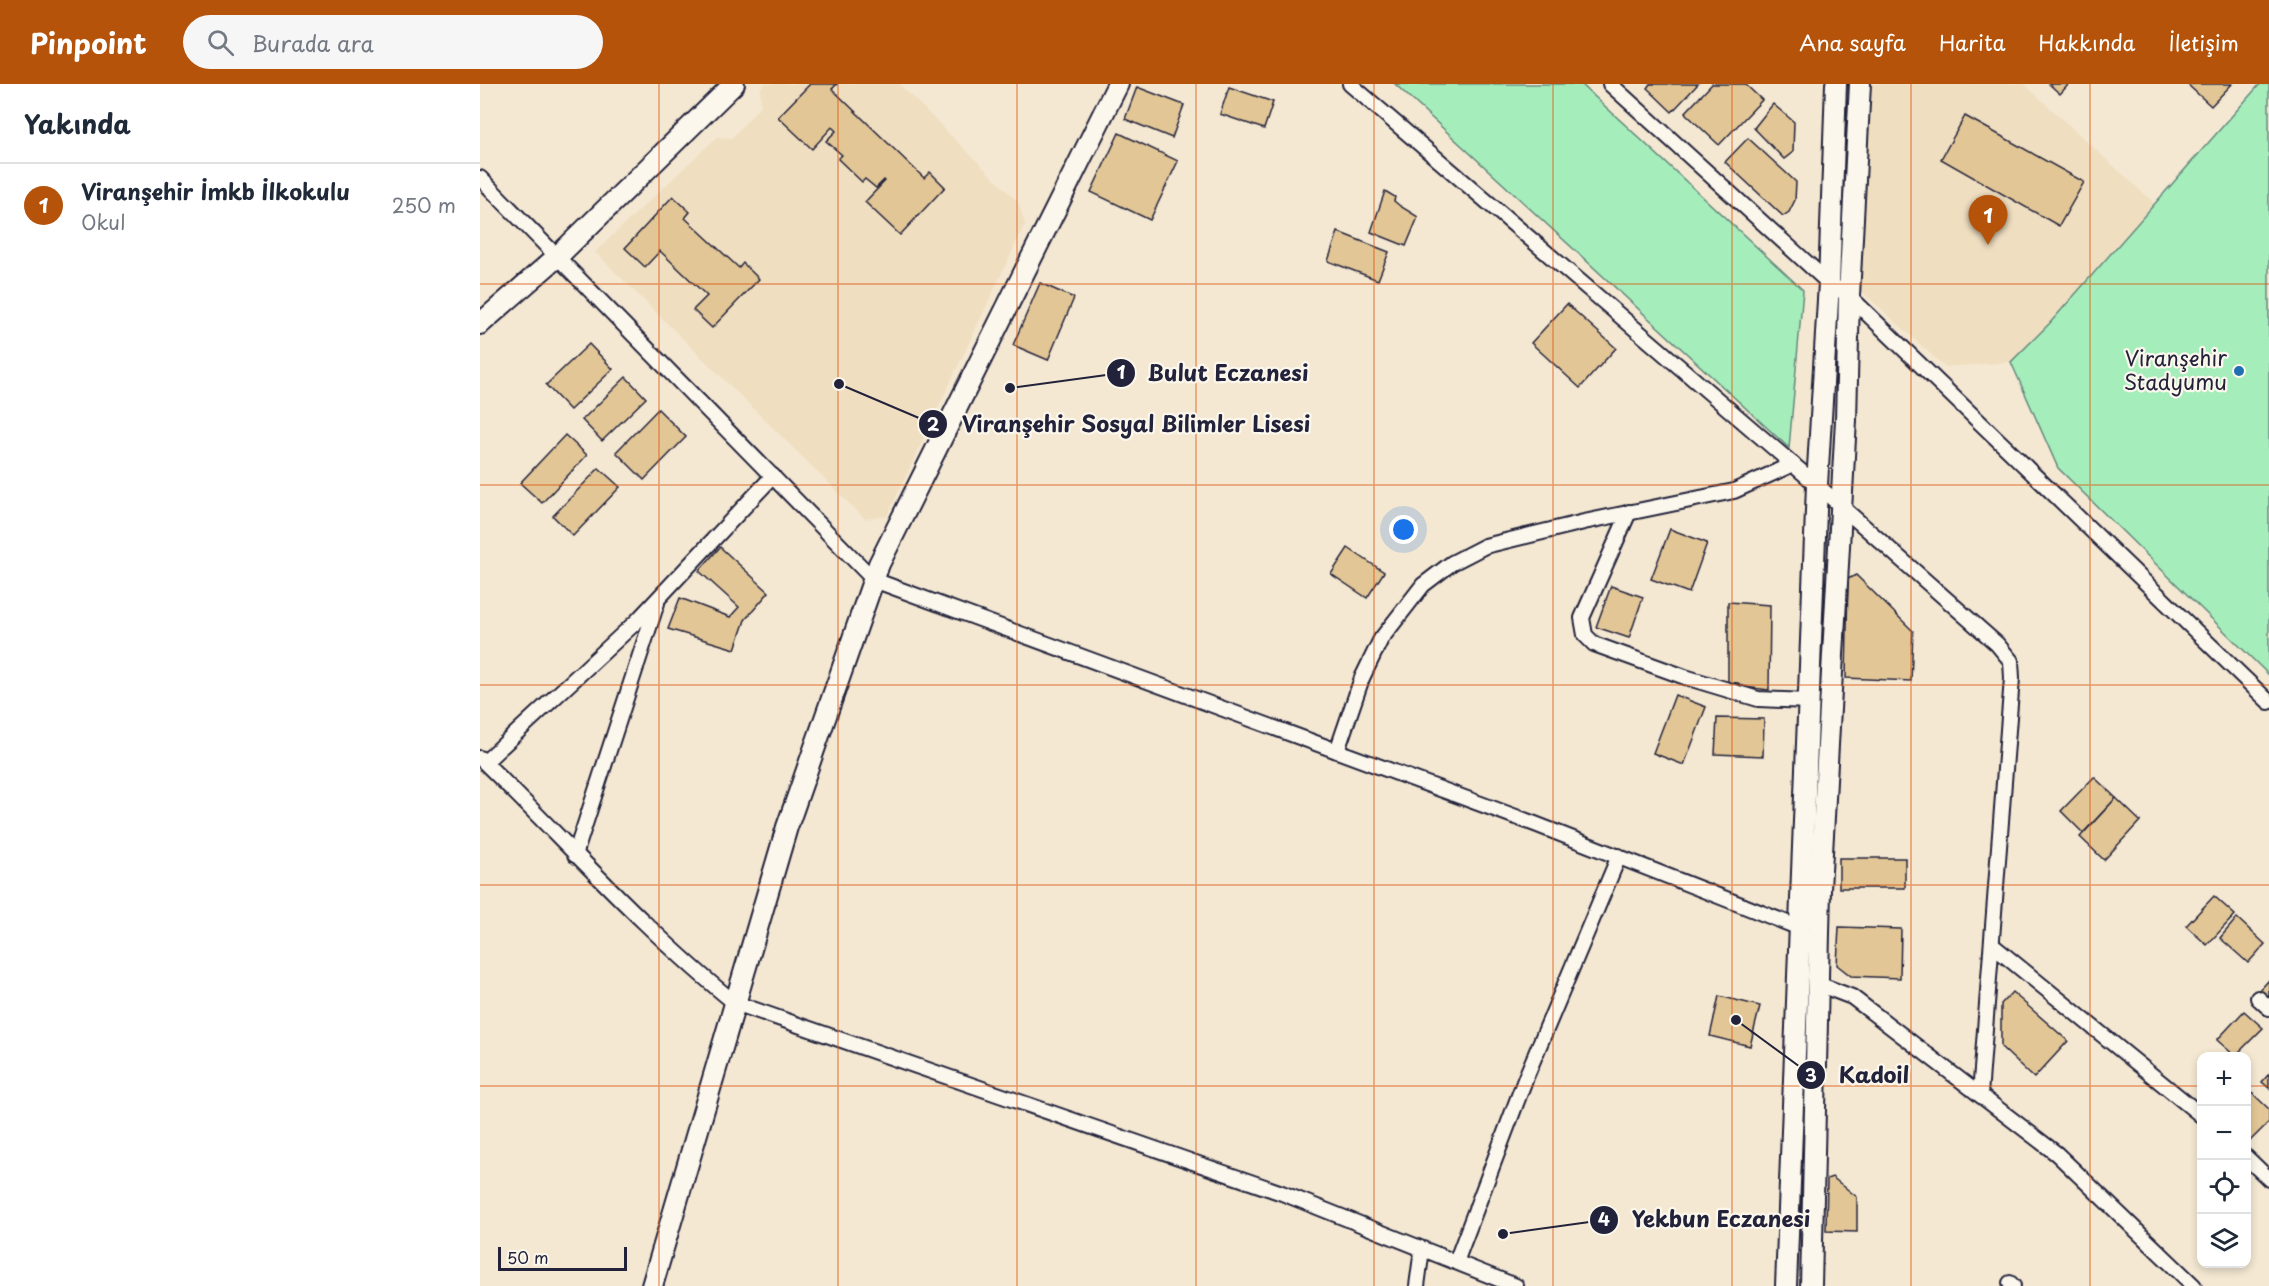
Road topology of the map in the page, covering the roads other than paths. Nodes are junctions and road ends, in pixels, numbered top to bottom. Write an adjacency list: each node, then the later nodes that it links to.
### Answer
1 (734, 84): 8 (street)
2 (1118, 84): 17 (street)
3 (1350, 84): 12 (street)
4 (1611, 84): 9 (street)
5 (1836, 84): 9 (street)
6 (1860, 84): 10 (street)
7 (480, 178): 8 (street)
8 (558, 256): 11 (street); 13 (street)
9 (1829, 283): 10 (street); 14 (street)
10 (1849, 296): 15 (street); 20 (street)
11 (480, 324)
12 (1793, 464): 14 (street); 16 (street)
13 (773, 476): 17 (street); 18 (street)
14 (1817, 485): 15 (street); 19 (street)
15 (1842, 507): 26 (street); 27 (street)
16 (1629, 512): 19 (street); 21 (street)
17 (874, 580): 21 (street); 29 (street)
18 (659, 598): 22 (street); 23 (street)
19 (1809, 701): 25 (street)
20 (2269, 702)
21 (1337, 751): 24 (street)
22 (482, 760): 23 (street)
23 (575, 855): 29 (street)
24 (1619, 856): 25 (street); 36 (street)
25 (1800, 928): 40 (street)
26 (1992, 945): 31 (street); 32 (street)
27 (1818, 984): 31 (street); 41 (street)
28 (2258, 998): 30 (street)
29 (735, 1004): 35 (street); 37 (street)
30 (2269, 1008)
31 (1980, 1095): 42 (street)
32 (2197, 1112)
33 (2250, 1160): 34 (street)
34 (2269, 1179)
35 (1422, 1249): 36 (street); 38 (street)
36 (1456, 1262): 39 (street)
37 (652, 1286)
38 (1418, 1286)
39 (1516, 1286)
40 (1786, 1286)
41 (1811, 1286)
42 (2194, 1286)

